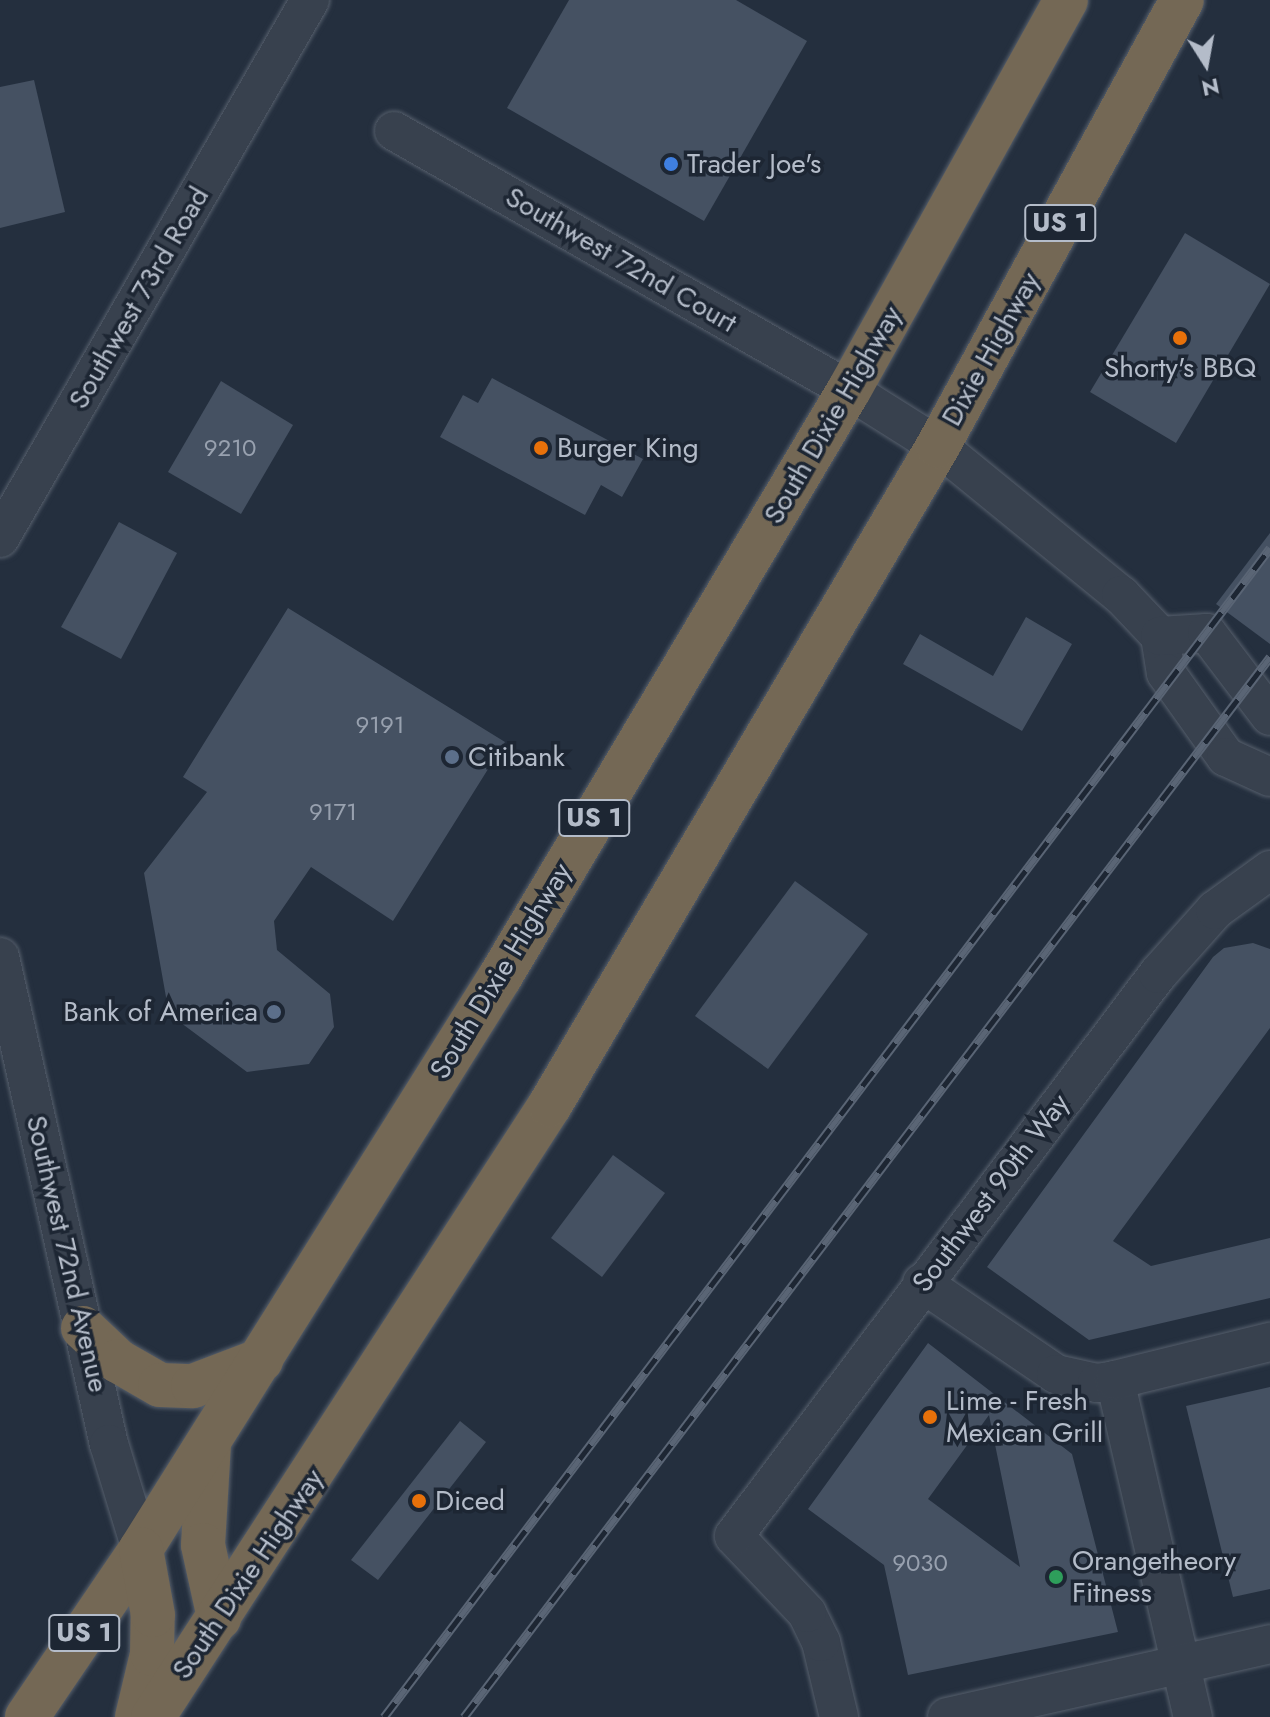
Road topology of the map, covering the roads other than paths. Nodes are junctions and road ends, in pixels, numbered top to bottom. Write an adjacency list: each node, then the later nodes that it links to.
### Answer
1 (310, 0): 7 (street, Southwest 73rd Road)
2 (1066, 0): 5 (highway, South Dixie Highway / US 1)
3 (1182, 0): 6 (highway, Dixie Highway / US 1)
4 (394, 131): 5 (street, Southwest 72nd Court)
5 (849, 390): 6 (street, Southwest 72nd Court); 17 (highway, South Dixie Highway / US 1)
6 (938, 446): 8 (street, Southwest 72nd Court); 21 (highway, South Dixie Highway / US 1)
7 (0, 538)
8 (1160, 636): 9 (street); 10 (street)
9 (1270, 716)
10 (1270, 777)
11 (1270, 870): 14 (street, Southwest 90th Way)
12 (0, 957): 13 (street, Southwest 72nd Avenue)
13 (6, 1009): 15 (street, Southwest 72nd Avenue)
14 (922, 1283): 18 (street); 27 (street, Southwest 90th Way)
15 (83, 1328): 17 (highway); 20 (street, Southwest 72nd Avenue)
16 (1270, 1342): 18 (street)
17 (261, 1360): 19 (highway, South Dixie Highway / US 1)
18 (1115, 1380): 23 (street)
19 (209, 1438): 20 (highway, South Dixie Highway / US 1); 21 (highway)
20 (141, 1549): 24 (highway, South Dixie Highway / US 1); 25 (highway)
21 (219, 1618): 26 (highway, South Dixie Highway / US 1)
22 (1270, 1644): 23 (street)
23 (1182, 1665): 28 (street); 29 (street)
24 (27, 1717)
25 (137, 1717)
26 (153, 1717)
27 (839, 1717)
28 (947, 1717)
29 (1193, 1717)

